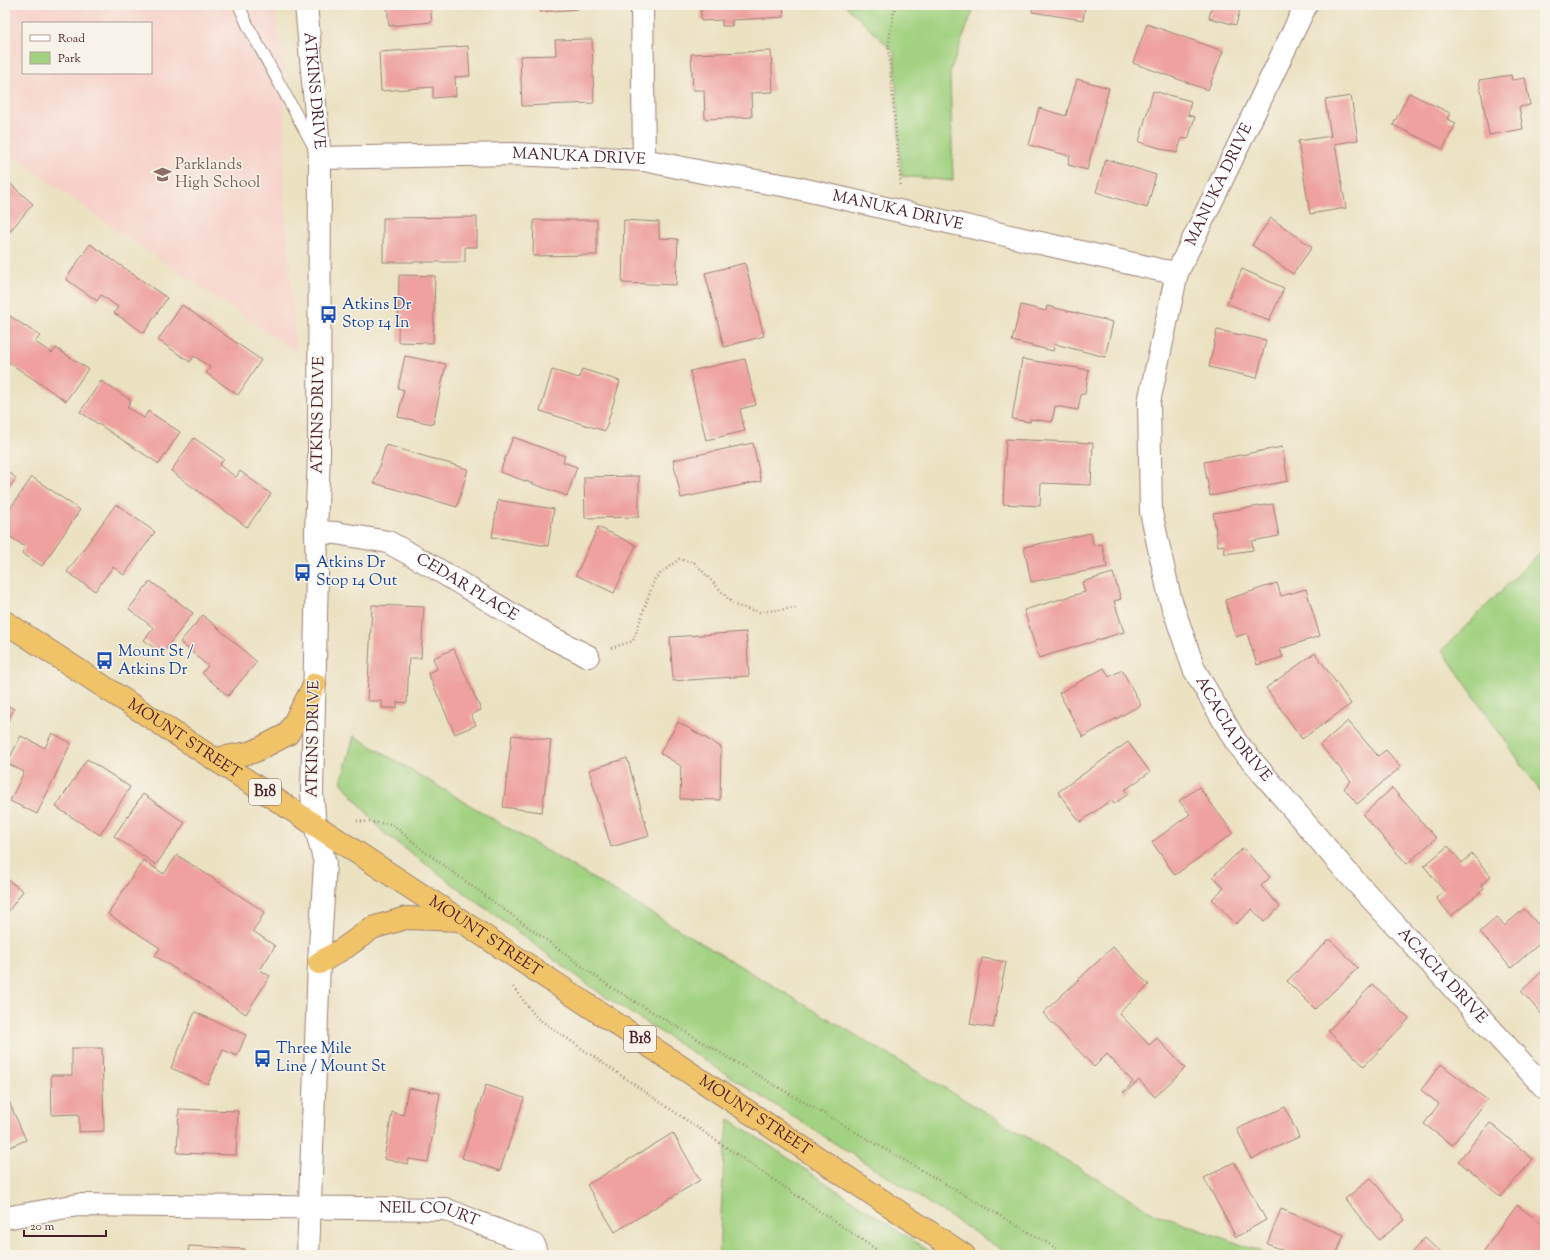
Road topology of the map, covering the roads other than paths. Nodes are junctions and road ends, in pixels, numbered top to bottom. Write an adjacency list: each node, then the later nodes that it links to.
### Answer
1 (239, 5): 5 (lane)
2 (306, 5): 5 (street, ATKINS DRIVE)
3 (642, 5): 6 (street)
4 (1306, 5): 7 (street, MANUKA DRIVE)
5 (320, 158): 6 (street, MANUKA DRIVE); 8 (street, ATKINS DRIVE)
6 (644, 160): 7 (street, MANUKA DRIVE)
7 (1177, 273): 16 (street, ACACIA DRIVE)
8 (316, 532): 10 (street, CEDAR PLACE); 11 (street, ATKINS DRIVE)
9 (5, 622): 12 (highway, MOUNT STREET / B18)
10 (588, 656)
11 (315, 684): 12 (highway); 13 (street, ATKINS DRIVE)
12 (215, 759): 13 (highway, MOUNT STREET / B18)
13 (315, 825): 14 (highway, MOUNT STREET / B18); 15 (street, ATKINS DRIVE)
14 (460, 920): 15 (highway); 21 (highway, MOUNT STREET / B18)
15 (319, 963): 17 (street, ATKINS DRIVE)
16 (1545, 1088)
17 (309, 1207): 18 (street); 19 (street, ATKINS DRIVE); 20 (street, NEIL COURT)
18 (5, 1218)
19 (308, 1255)
20 (536, 1255)
21 (964, 1255)

